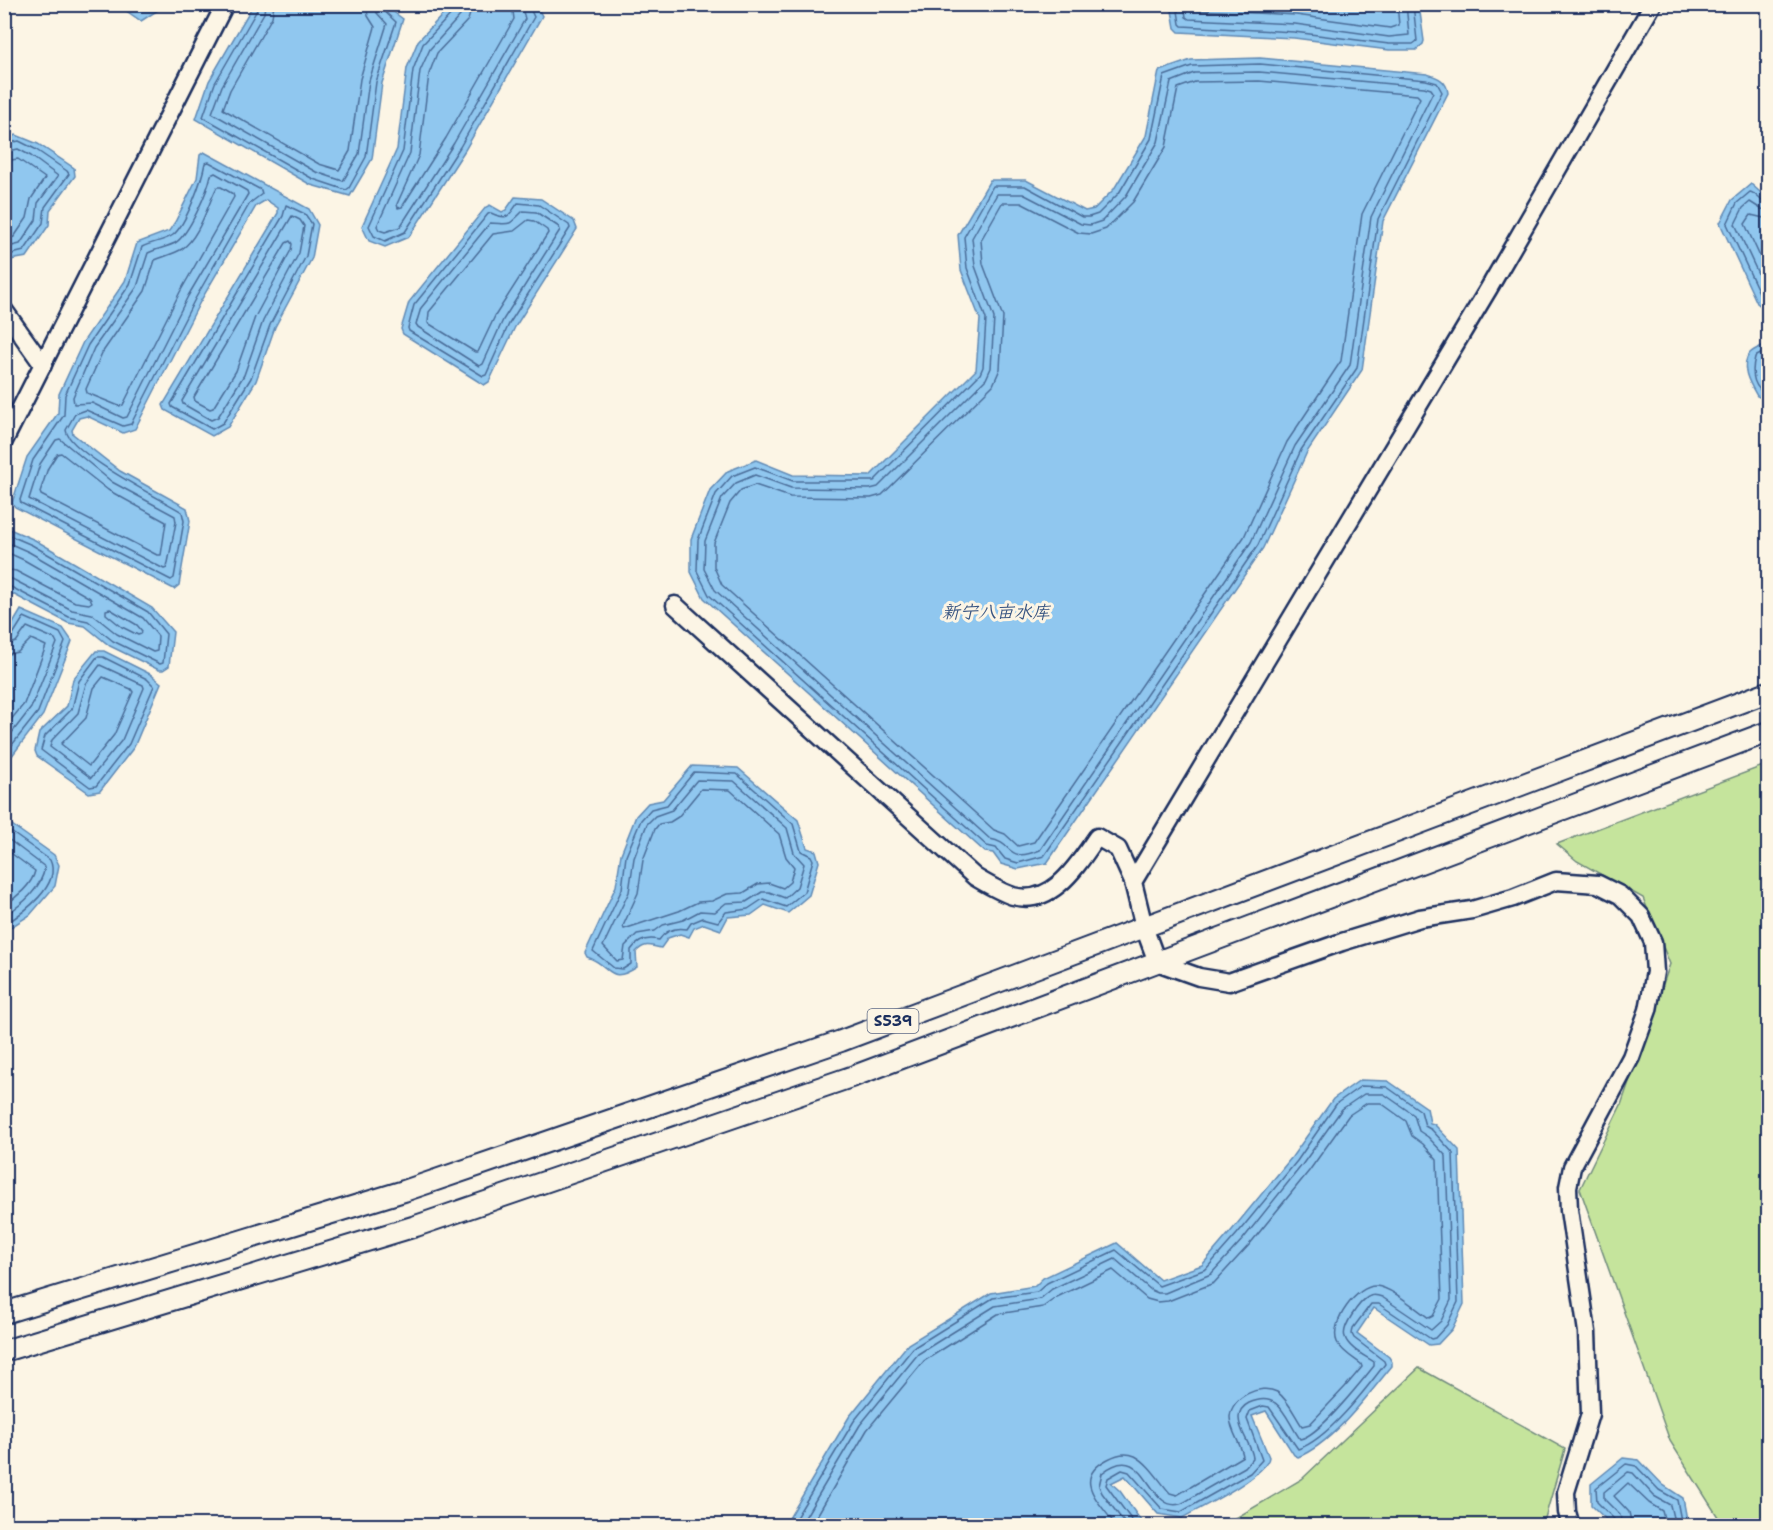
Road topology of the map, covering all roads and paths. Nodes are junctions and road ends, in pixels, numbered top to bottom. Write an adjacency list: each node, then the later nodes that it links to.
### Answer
1 (225, 4): 4 (street)
2 (1653, 4): 9 (street)
3 (4, 310): 4 (street)
4 (43, 365): 5 (street)
5 (4, 441)
6 (675, 605): 9 (street)
7 (1768, 692): 10 (main road, S539)
8 (1768, 732): 11 (main road, S539)
9 (1133, 882): 10 (street)
10 (1144, 927): 11 (street); 12 (main road, S539)
11 (1156, 962): 13 (main road, S539); 14 (street)
12 (4, 1313)
13 (4, 1352)
14 (1570, 1526)

